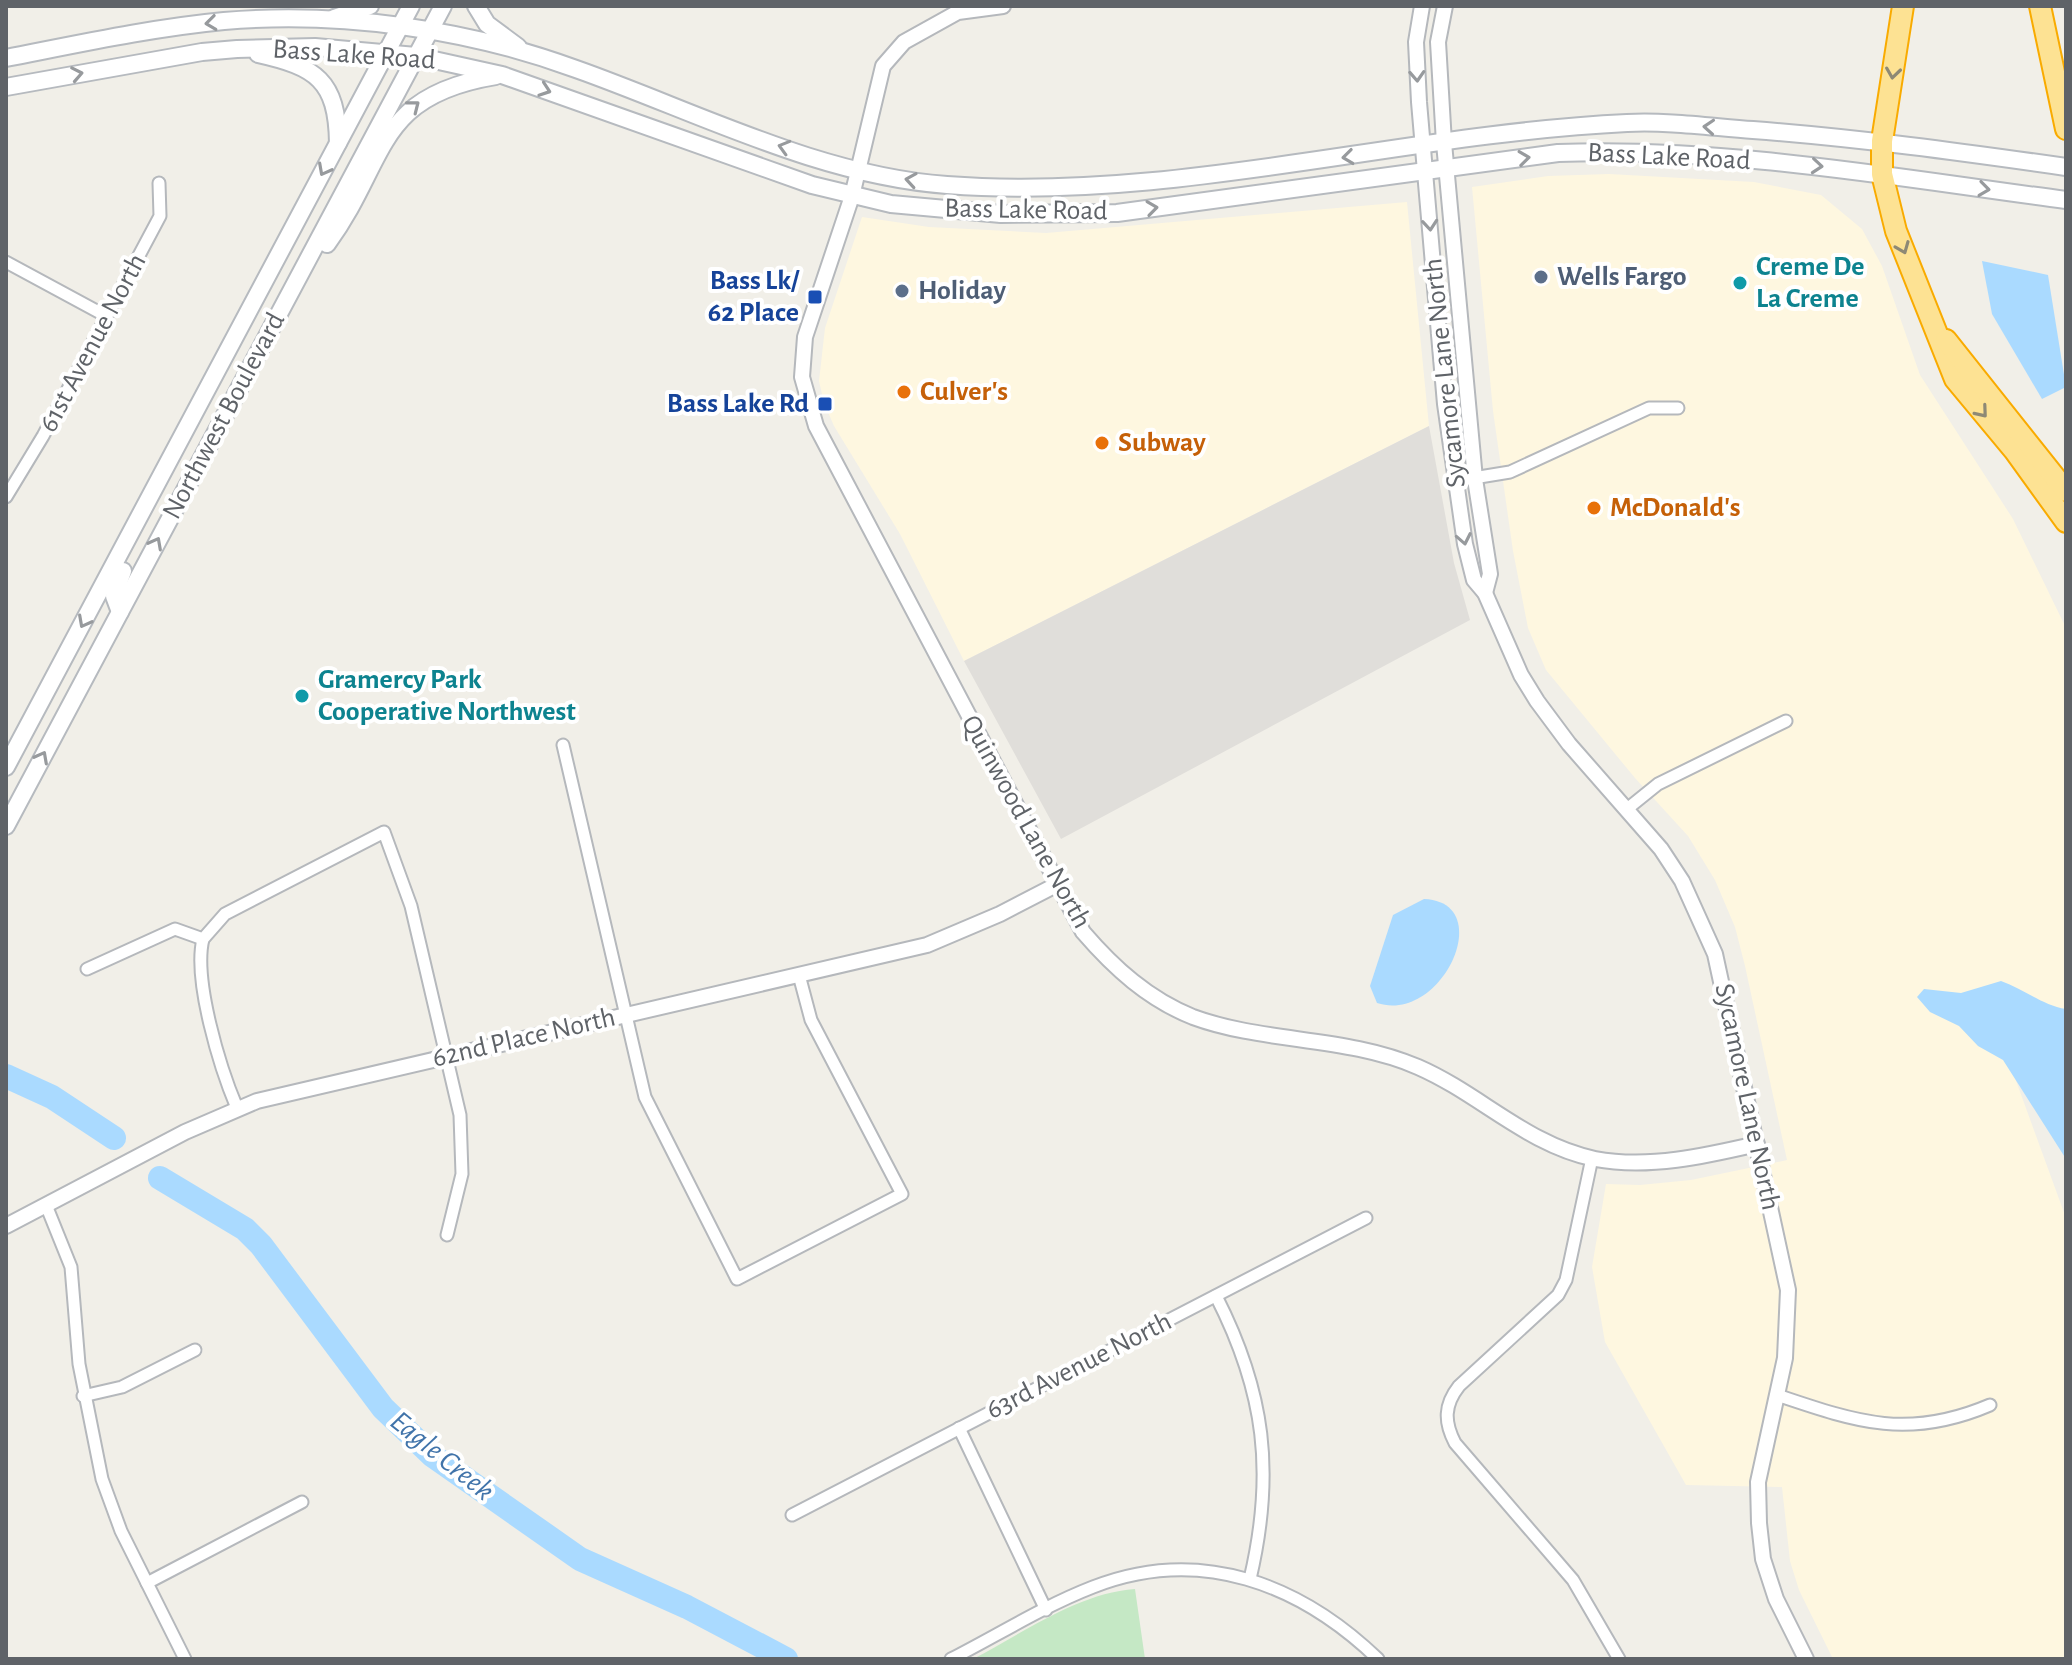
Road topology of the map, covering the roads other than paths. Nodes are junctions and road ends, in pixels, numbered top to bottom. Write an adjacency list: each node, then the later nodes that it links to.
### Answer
1 (370, 6): 10 (main road)
2 (411, 6): 11 (main road, Northwest Boulevard)
3 (443, 6): 12 (main road, Northwest Boulevard)
4 (476, 6): 15 (main road)
5 (1003, 6): 27 (street, Quinwood Lane North)
6 (1422, 6): 24 (street, Sycamore Lane North, one-way to 24)
7 (1445, 6): 22 (street, Sycamore Lane North)
8 (1903, 6): 21 (highway, one-way to 21)
9 (2040, 6): 20 (highway)
10 (325, 21): 11 (main road, Bass Lake Road); 17 (main road, Bass Lake Road, one-way to 17)
11 (401, 27): 12 (main road, Bass Lake Road); 14 (main road, Northwest Boulevard)
12 (429, 32): 15 (main road, Bass Lake Road); 16 (main road, Northwest Boulevard)
13 (237, 49): 14 (main road, Bass Lake Road); 19 (main road, Bass Lake Road, one-way to 13); 23 (main road)
14 (387, 52): 16 (main road, Bass Lake Road); 23 (main road, Northwest Boulevard)
15 (525, 53): 27 (main road, Bass Lake Road, one-way to 15)
16 (416, 56): 18 (main road, Bass Lake Road); 33 (main road, Northwest Boulevard)
17 (6, 58)
18 (502, 75): 31 (main road, Bass Lake Road, one-way to 31); 33 (main road, one-way to 18)
19 (6, 87)
20 (2066, 129)
21 (1882, 141): 22 (main road, Bass Lake Road, one-way to 22); 26 (main road, Bass Lake Road); 29 (highway)
22 (1444, 143): 24 (main road, Bass Lake Road); 25 (street, Sycamore Lane North)
23 (339, 144): 37 (main road, Northwest Boulevard, one-way to 37)
24 (1425, 147): 27 (main road, Bass Lake Road, one-way to 27); 28 (street, Sycamore Lane North)
25 (1447, 167): 28 (main road, Bass Lake Road); 29 (main road, Bass Lake Road, one-way to 29); 39 (street, Sycamore Lane North)
26 (2066, 167)
27 (859, 169): 31 (street, Quinwood Lane North)
28 (1427, 170): 31 (main road, Bass Lake Road, one-way to 28); 40 (street, Sycamore Lane North, one-way to 40)
29 (1882, 174): 32 (main road, Bass Lake Road, one-way to 32); 36 (highway, one-way to 36)
30 (159, 183): 35 (street, 61st Avenue North)
31 (852, 196): 51 (street, Quinwood Lane North)
32 (2066, 200)
33 (307, 260): 45 (main road, Northwest Boulevard, one-way to 33)
34 (6, 262): 35 (street)
35 (106, 316): 42 (street, 61st Avenue North)
36 (1932, 320): 41 (highway); 43 (highway, one-way to 43)
37 (208, 390): 45 (main road); 48 (main road, Northwest Boulevard, one-way to 48)
38 (1678, 408): 39 (street)
39 (1475, 479): 40 (street); 44 (street, Sycamore Lane North)
40 (1455, 481): 44 (street, Sycamore Lane North, one-way to 44)
41 (2066, 491)
42 (6, 497)
43 (2066, 522)
44 (1485, 593): 49 (street, Sycamore Lane North)
45 (120, 612): 50 (main road, Northwest Boulevard, one-way to 45)
46 (1786, 721): 49 (street)
47 (563, 745): 55 (street)
48 (6, 767)
49 (1627, 809): 58 (street, Sycamore Lane North)
50 (6, 826)
51 (1056, 885): 54 (street, 62nd Place North); 59 (street, Quinwood Lane North)
52 (203, 939): 53 (street); 56 (street); 57 (street)
53 (87, 969)
54 (799, 975): 55 (street, 62nd Place North); 55 (street)
55 (626, 1015): 56 (street, 62nd Place North)
56 (446, 1056): 57 (street, 62nd Place North); 63 (street)
57 (237, 1108): 60 (street, 62nd Place North)
58 (1757, 1144): 59 (street, Quinwood Lane North); 66 (street, Sycamore Lane North)
59 (1592, 1158): 78 (street)
60 (46, 1205): 62 (street, 62nd Place North); 67 (street)
61 (1366, 1218): 64 (street, 63rd Avenue North)
62 (6, 1226)
63 (447, 1235)
64 (1216, 1296): 69 (street, 63rd Avenue North); 72 (street)
65 (195, 1350): 67 (street)
66 (1777, 1395): 68 (street); 79 (street, Sycamore Lane North)
67 (83, 1396): 73 (street)
68 (1990, 1405)
69 (959, 1428): 71 (street, 63rd Avenue North); 74 (street)
70 (302, 1502): 73 (street)
71 (792, 1515)
72 (1250, 1579): 74 (street); 77 (street)
73 (147, 1583): 75 (street)
74 (1046, 1610): 76 (street)
75 (185, 1659)
76 (951, 1659)
77 (1378, 1659)
78 (1619, 1659)
79 (1806, 1659)

